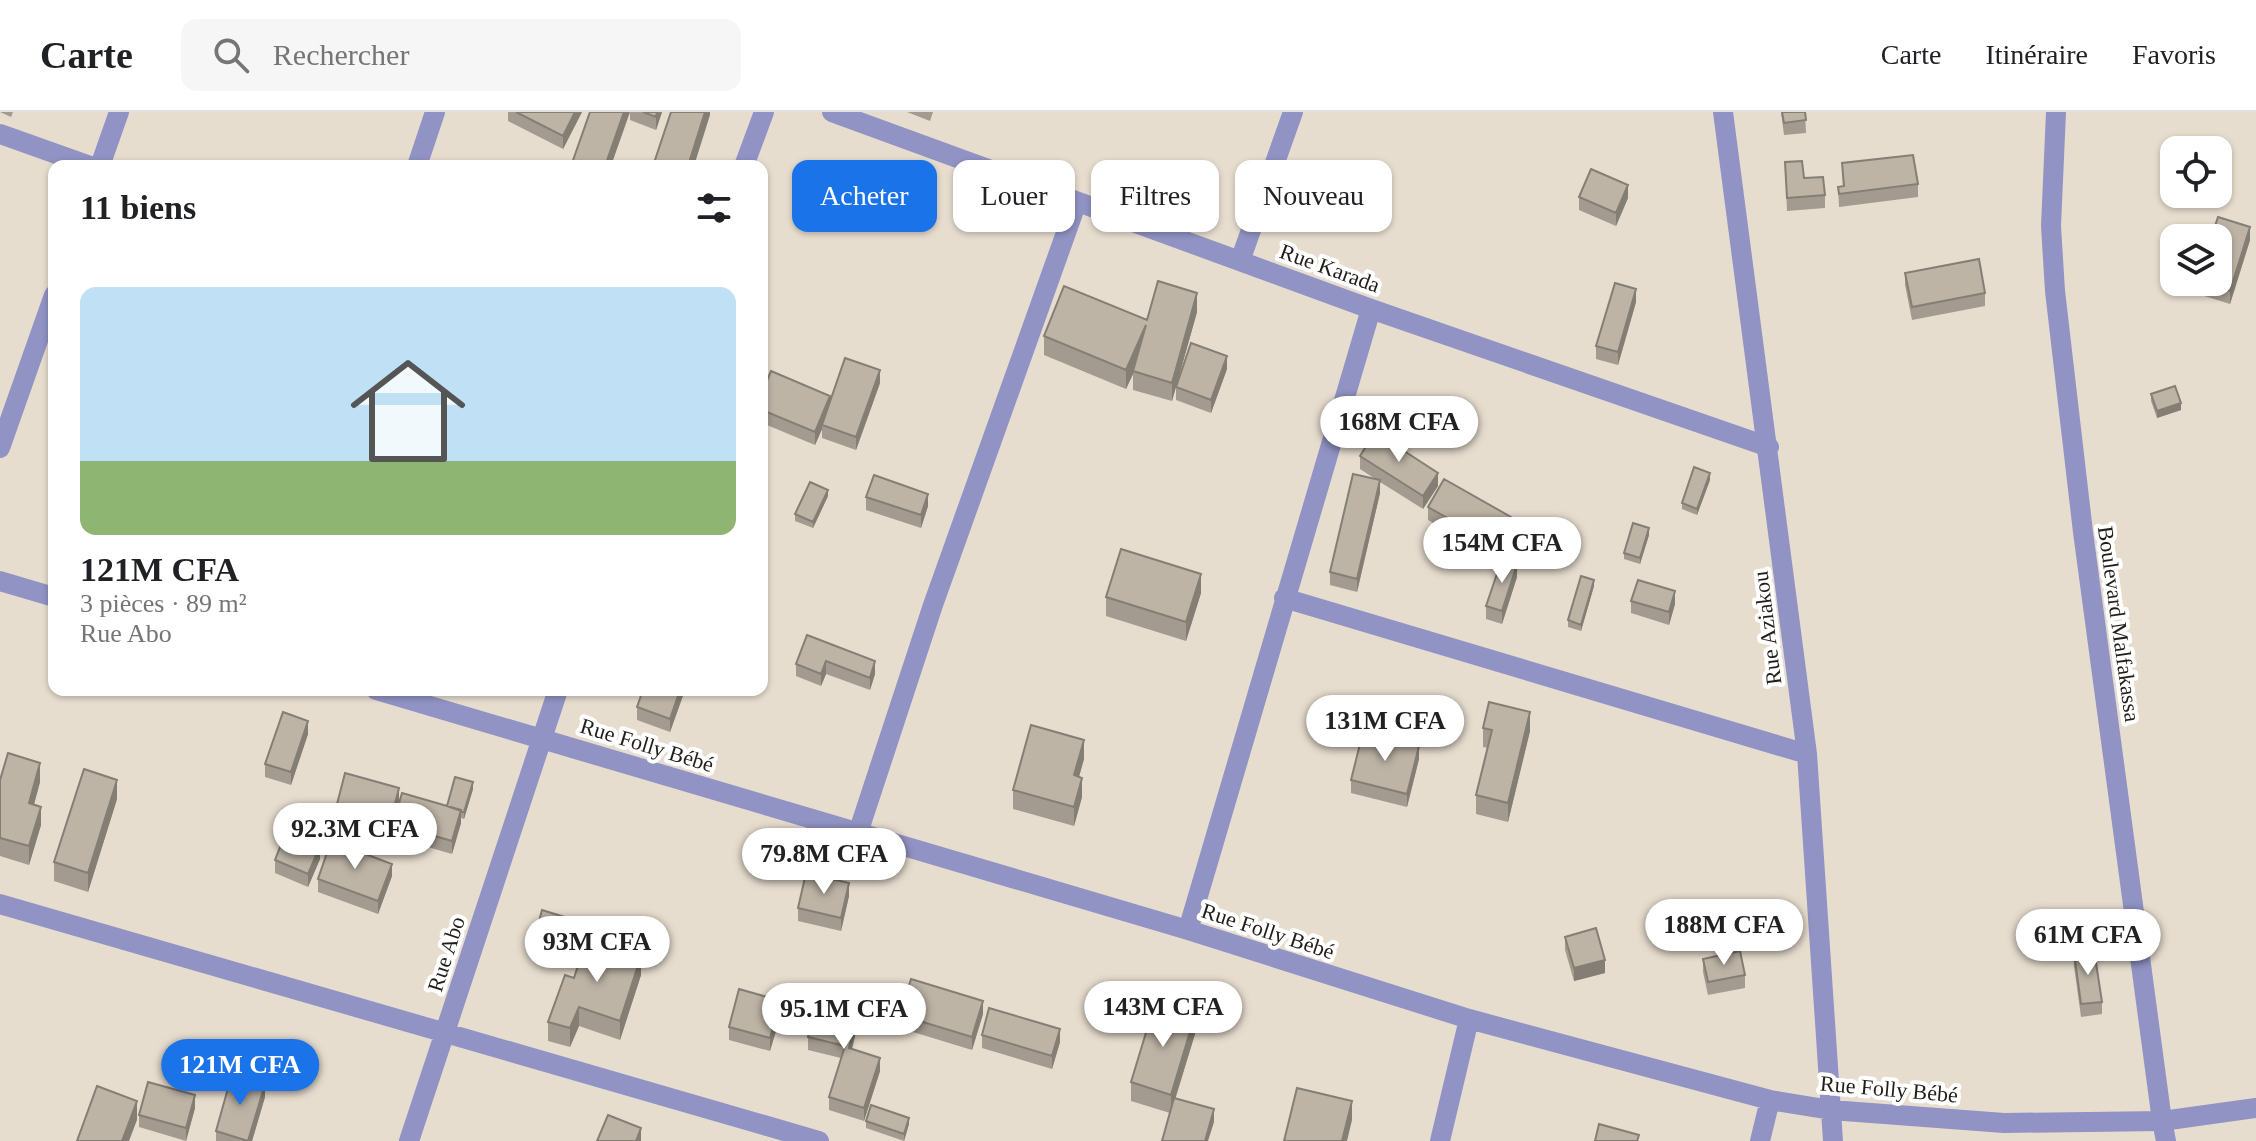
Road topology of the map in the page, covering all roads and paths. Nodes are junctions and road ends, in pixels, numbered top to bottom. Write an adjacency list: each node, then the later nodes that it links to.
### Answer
1 (119, 112): 10 (street)
2 (435, 112): 11 (street)
3 (764, 112): 12 (street)
4 (832, 112): 13 (street, Rue Karada)
5 (1293, 112): 14 (street)
6 (1723, 112): 17 (street, Rue Aziakou)
7 (2056, 112): 34 (street, Boulevard Malfakassa)
8 (0, 134): 9 (street)
9 (73, 160)
10 (102, 160)
11 (419, 160)
12 (746, 160)
13 (1077, 202): 14 (street, Rue Karada); 26 (street)
14 (1240, 261): 15 (street, Rue Karada)
15 (1371, 309): 17 (street, Rue Karada); 21 (street)
16 (48, 312): 18 (street)
17 (1769, 447): 25 (street, Rue Aziakou)
18 (0, 448)
19 (0, 581): 20 (street)
20 (48, 595)
21 (1284, 598): 25 (street); 28 (street)
22 (396, 696): 24 (street, Rue Folly Bébé)
23 (556, 696): 24 (street, Rue Abo)
24 (542, 739): 26 (street, Rue Folly Bébé); 30 (street, Rue Abo)
25 (1807, 754): 33 (street, Rue Aziakou)
26 (858, 833): 28 (street, Rue Folly Bébé)
27 (0, 904): 30 (street)
28 (1188, 930): 29 (street, Rue Folly Bébé)
29 (1469, 1019): 31 (street, Rue Folly Bébé); 37 (street)
30 (447, 1031): 35 (street, Rue Abo); 36 (street)
31 (1770, 1100): 33 (street, Rue Folly Bébé); 38 (street)
32 (2256, 1108): 34 (street, Rue Folly Bébé)
33 (1831, 1110): 34 (street, Rue Folly Bébé); 39 (street, Rue Aziakou)
34 (2164, 1131)
35 (409, 1141)
36 (819, 1141)
37 (1440, 1141)
38 (1760, 1141)
39 (1833, 1141)

